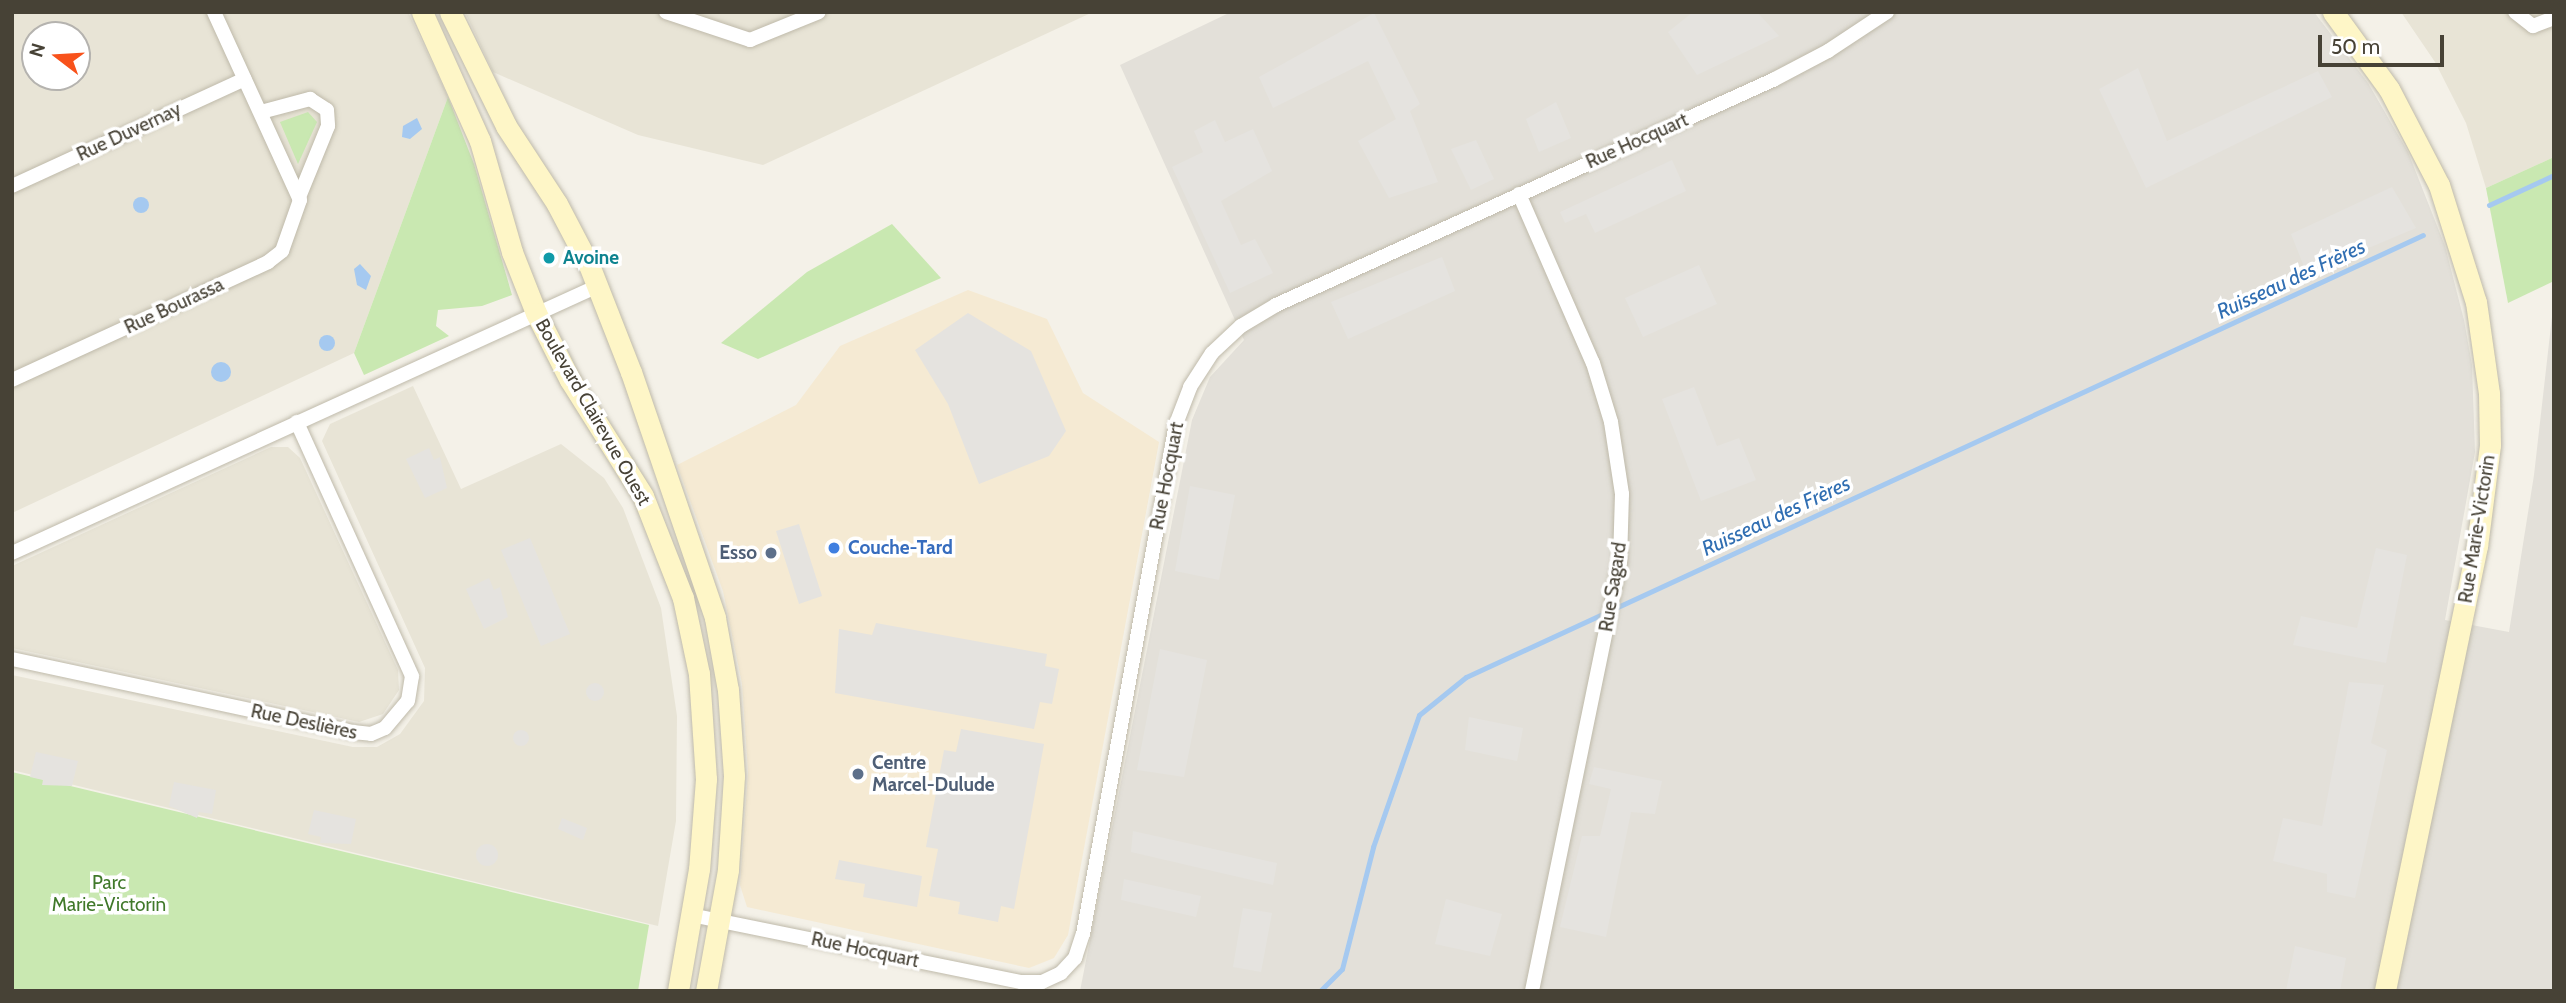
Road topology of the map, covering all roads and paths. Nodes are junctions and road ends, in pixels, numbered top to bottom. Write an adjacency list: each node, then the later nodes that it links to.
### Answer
1 (214, 12): 10 (street)
2 (422, 12): 16 (street, Boulevard Clairevue Ouest)
3 (450, 12): 15 (street, Boulevard Clairevue Ouest)
4 (818, 12): 8 (street)
5 (1887, 12): 13 (street, Rue Hocquart)
6 (2333, 12): 28 (street, Rue Marie-Victorin)
7 (2515, 12): 9 (street)
8 (670, 13)
9 (2554, 18)
10 (245, 79): 11 (street); 12 (street, Rue Duvernay)
11 (261, 113): 14 (street); 14 (street, Rue Bourassa)
12 (12, 186)
13 (1519, 194): 24 (street, Rue Hocquart); 27 (street, Rue Sagard)
14 (299, 197): 17 (street, Rue Bourassa)
15 (598, 286): 16 (street); 21 (street, Boulevard Clairevue Ouest)
16 (536, 313): 18 (street); 20 (street, Boulevard Clairevue Ouest)
17 (12, 380)
18 (297, 422): 19 (street); 22 (street, Rue Deslières)
19 (12, 553)
20 (688, 618): 21 (street); 23 (street, Boulevard Clairevue Ouest)
21 (715, 618): 24 (street, Boulevard Clairevue Ouest)
22 (12, 659)
23 (691, 915): 24 (street, Rue Hocquart); 25 (street, Boulevard Clairevue Ouest)
24 (720, 920): 26 (street, Boulevard Clairevue Ouest)
25 (678, 991)
26 (706, 991)
27 (1532, 991)
28 (2385, 991)

